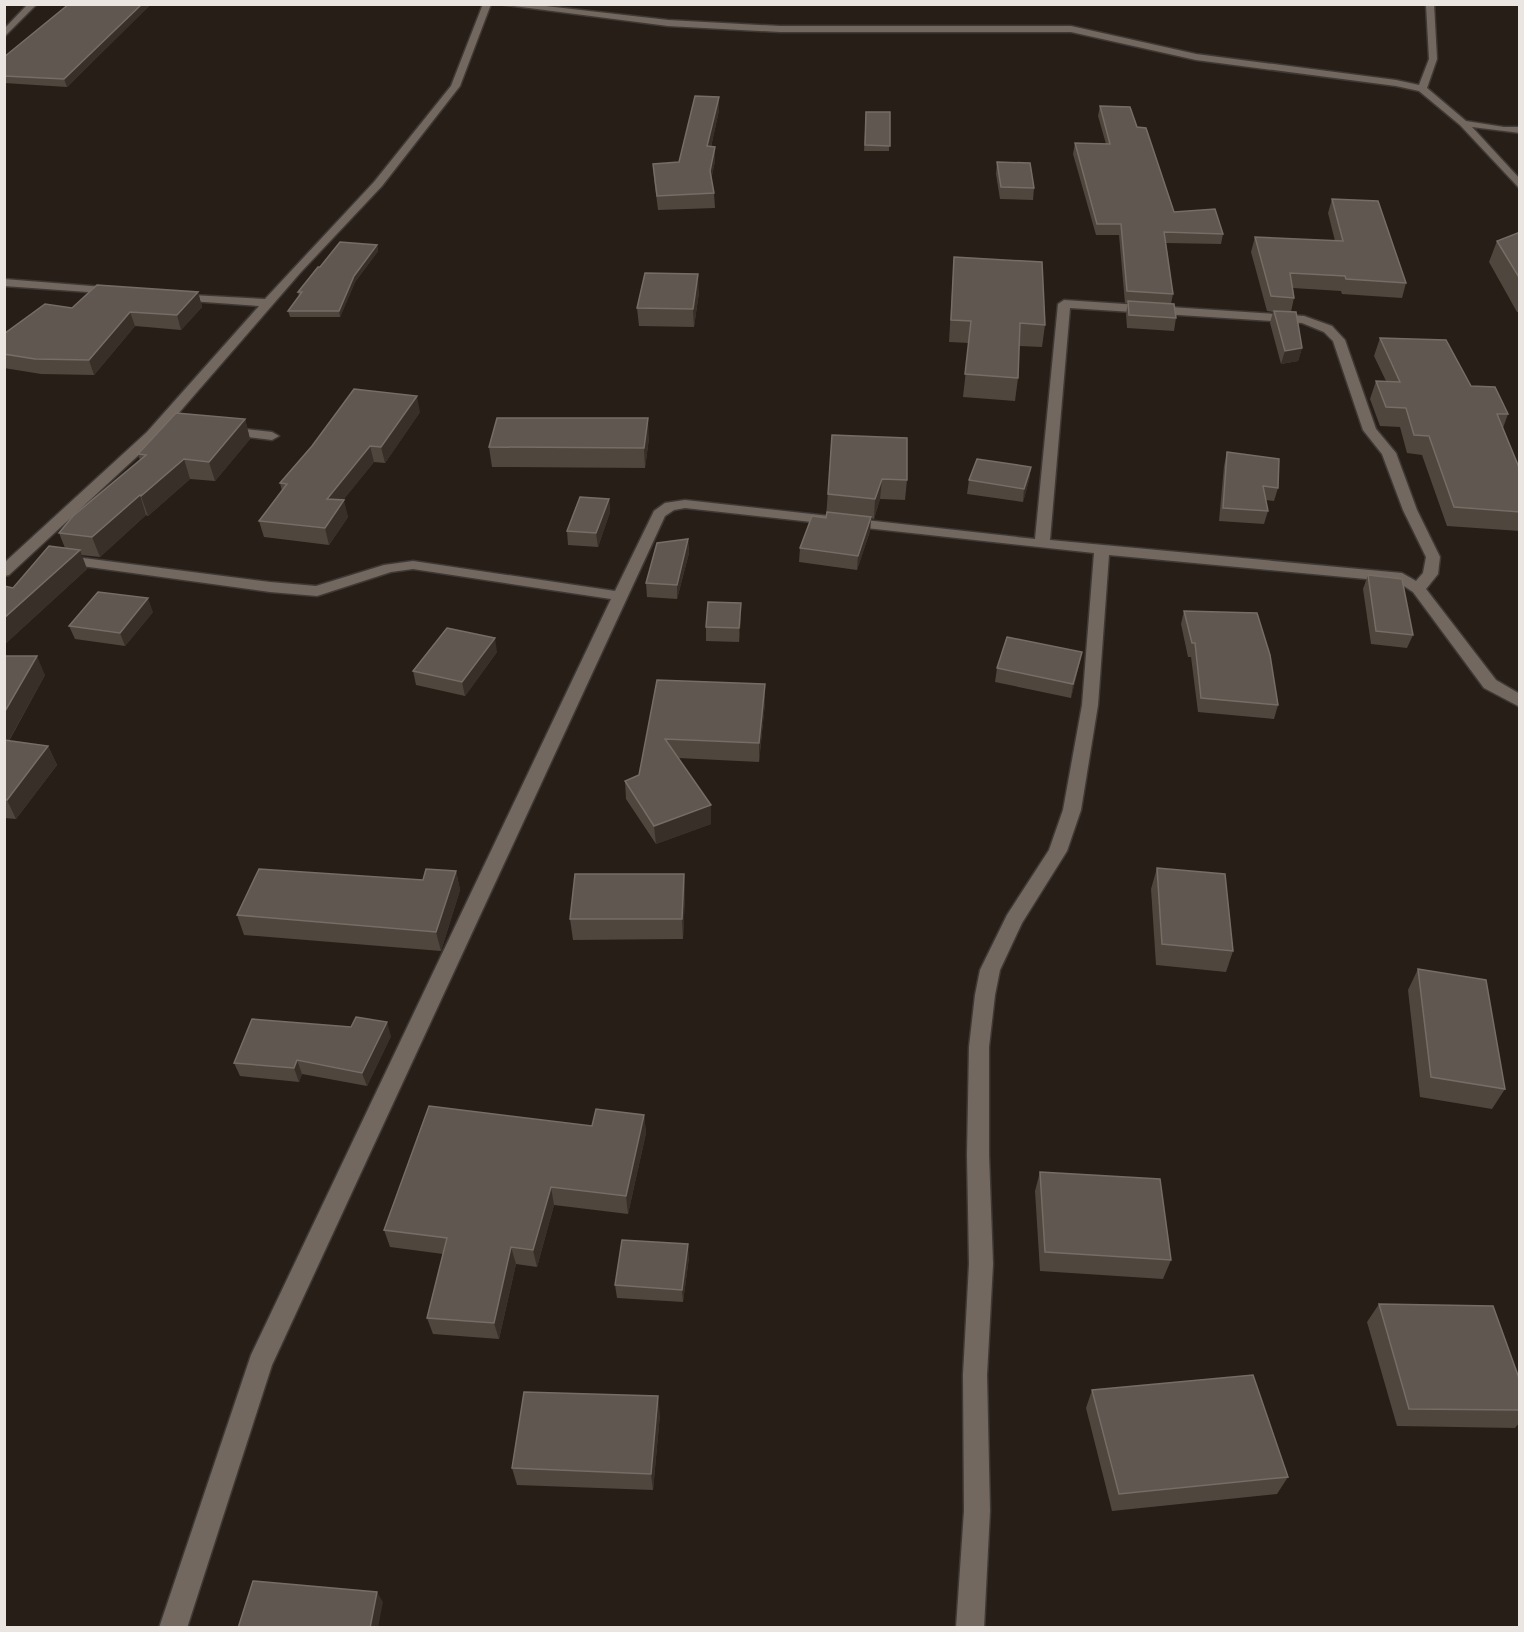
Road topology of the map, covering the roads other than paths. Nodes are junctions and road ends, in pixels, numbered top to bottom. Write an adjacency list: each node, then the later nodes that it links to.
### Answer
1 (33, 4): 5 (street)
2 (487, 4): 13 (street)
3 (502, 4): 6 (street)
4 (1430, 4): 6 (street)
5 (4, 35)
6 (1422, 88): 7 (street)
7 (1463, 123): 8 (street); 9 (street)
8 (1520, 130)
9 (1520, 186)
10 (4, 282): 11 (street)
11 (131, 292)
12 (166, 295): 13 (street)
13 (270, 303): 18 (street)
14 (217, 430): 15 (street)
15 (272, 436)
16 (1042, 544): 17 (street); 20 (street); 21 (street)
17 (1102, 550): 20 (street); 24 (street)
18 (37, 556): 19 (street); 21 (street)
19 (4, 572)
20 (1418, 589): 22 (street)
21 (620, 596): 23 (street)
22 (1520, 702)
23 (173, 1628)
24 (969, 1628)

